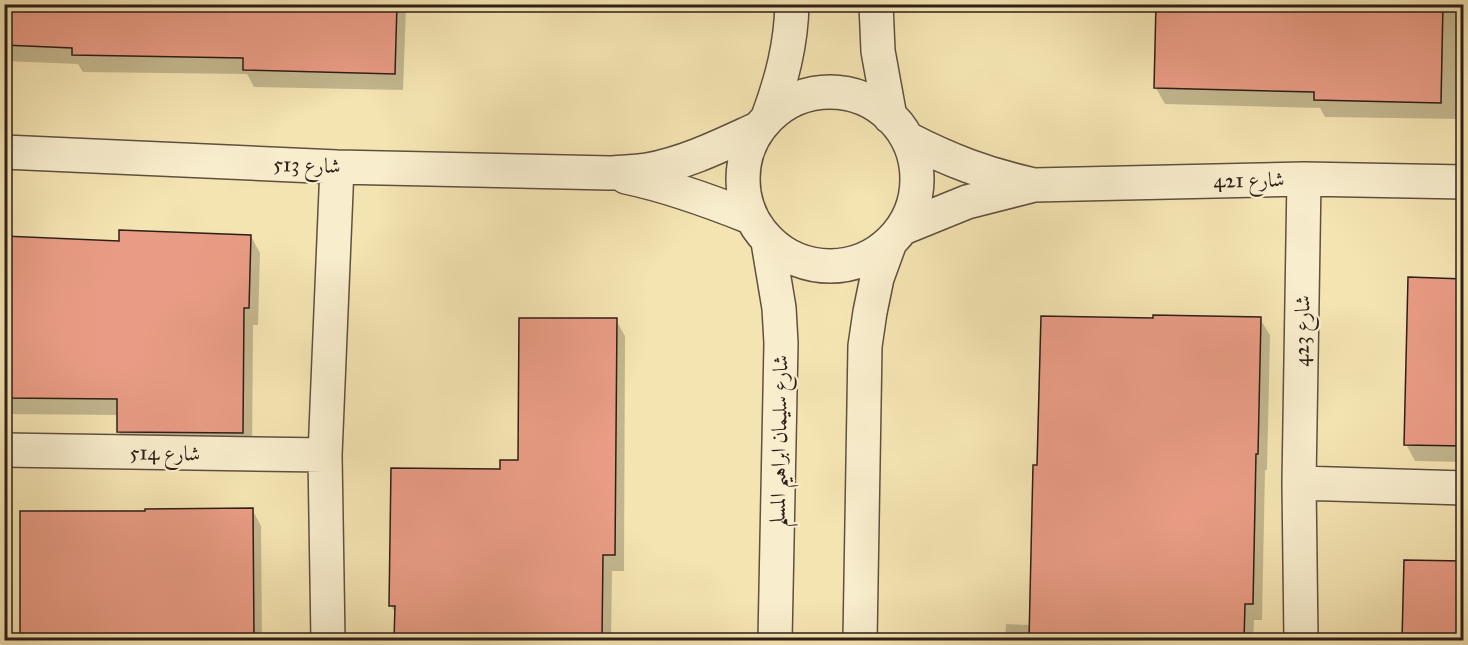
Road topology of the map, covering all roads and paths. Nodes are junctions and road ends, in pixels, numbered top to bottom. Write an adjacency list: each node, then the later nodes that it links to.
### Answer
1 (792, 4): 3 (street)
2 (876, 4): 4 (street)
3 (762, 123): 4 (street); 7 (street, شارع 513); 11 (street)
4 (899, 128): 10 (street, شارع 421); 12 (street)
5 (4, 152): 6 (street, شارع 513)
6 (337, 167): 7 (street, شارع 513); 14 (street)
7 (610, 173): 11 (street, شارع 513)
8 (1305, 179): 9 (street, شارع 421); 10 (street, شارع 421); 15 (street, شارع 423)
9 (1464, 182)
10 (1034, 185): 12 (street, شارع 421)
11 (759, 230): 12 (street); 18 (street, شارع سليمان ابراهيم المسلم)
12 (896, 236): 19 (street)
13 (4, 450): 14 (street, شارع 514)
14 (325, 455): 17 (street)
15 (1299, 483): 16 (street); 20 (street, شارع 423)
16 (1464, 488)
17 (328, 640)
18 (775, 640)
19 (860, 640)
20 (1301, 640)

